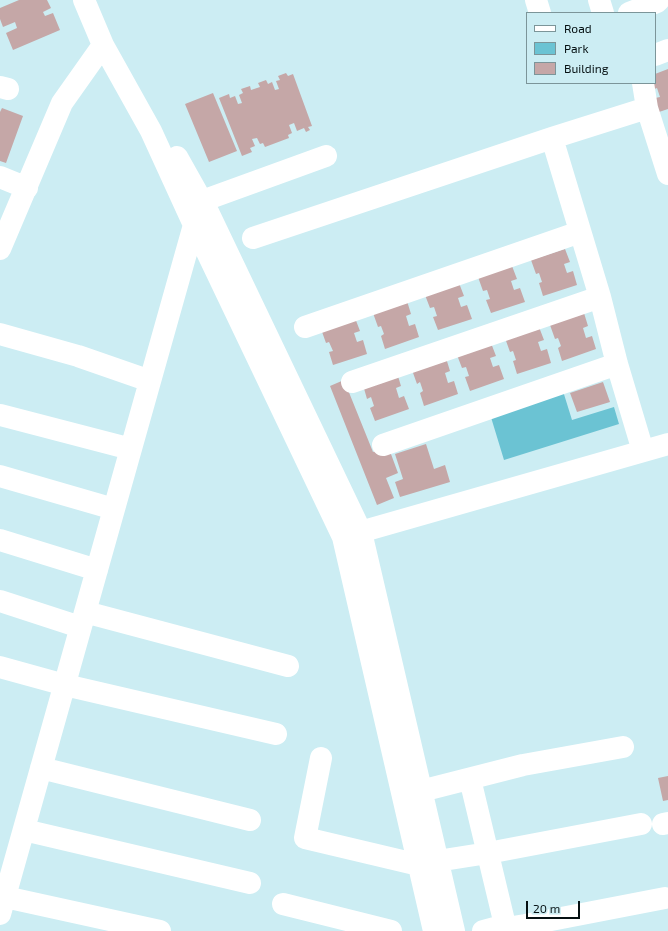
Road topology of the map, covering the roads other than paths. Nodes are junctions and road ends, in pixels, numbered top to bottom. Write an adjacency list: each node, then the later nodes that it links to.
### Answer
1 (84, 0): 8 (street)
2 (536, 0): 5 (street)
3 (598, 0): 6 (street)
4 (659, 0): 7 (street)
5 (540, 12)
6 (603, 12)
7 (632, 12)
8 (104, 46): 13 (street); 19 (street)
9 (668, 50): 10 (street)
10 (656, 55)
11 (643, 84): 12 (street)
12 (647, 108): 14 (street); 15 (street)
13 (151, 131): 20 (street); 21 (street)
14 (552, 138): 22 (street); 23 (street)
15 (662, 138): 17 (street)
16 (326, 156): 20 (street)
17 (668, 174)
18 (0, 177): 19 (street)
19 (26, 188): 24 (street)
20 (202, 201): 38 (street)
21 (194, 225): 29 (street); 38 (street)
22 (580, 232): 25 (street); 26 (street)
23 (253, 238)
24 (0, 247)
25 (600, 297): 28 (street); 30 (street)
26 (306, 327)
27 (0, 334): 29 (street)
28 (617, 364): 33 (street); 35 (street)
29 (150, 381): 34 (street)
30 (352, 382)
31 (0, 415): 34 (street)
32 (668, 444): 35 (street)
33 (383, 445)
34 (131, 448): 37 (street)
35 (643, 451): 38 (street)
36 (0, 476): 37 (street)
37 (114, 509): 40 (street)
38 (352, 535): 51 (street); 57 (street)
39 (0, 540): 40 (street)
40 (97, 570): 42 (street)
41 (0, 601): 42 (street)
42 (83, 620): 43 (street); 45 (street)
43 (288, 666)
44 (0, 667): 45 (street)
45 (65, 685): 46 (street); 49 (street)
46 (276, 734)
47 (623, 747): 50 (street)
48 (321, 758): 57 (street)
49 (41, 768): 52 (street); 54 (street)
50 (470, 779): 51 (street); 55 (street)
51 (421, 791): 57 (street)
52 (250, 820)
53 (641, 824): 55 (street)
54 (24, 830): 56 (street); 58 (street)
55 (488, 853): 57 (street); 62 (street)
56 (8, 855): 61 (street)
57 (428, 863): 65 (street); 66 (street)
58 (250, 883)
59 (665, 898): 62 (street)
60 (283, 904): 64 (street)
61 (2, 905): 63 (street)
62 (505, 925): 67 (street)
63 (160, 931)
64 (391, 931)
65 (434, 931)
66 (454, 931)
67 (483, 931)

